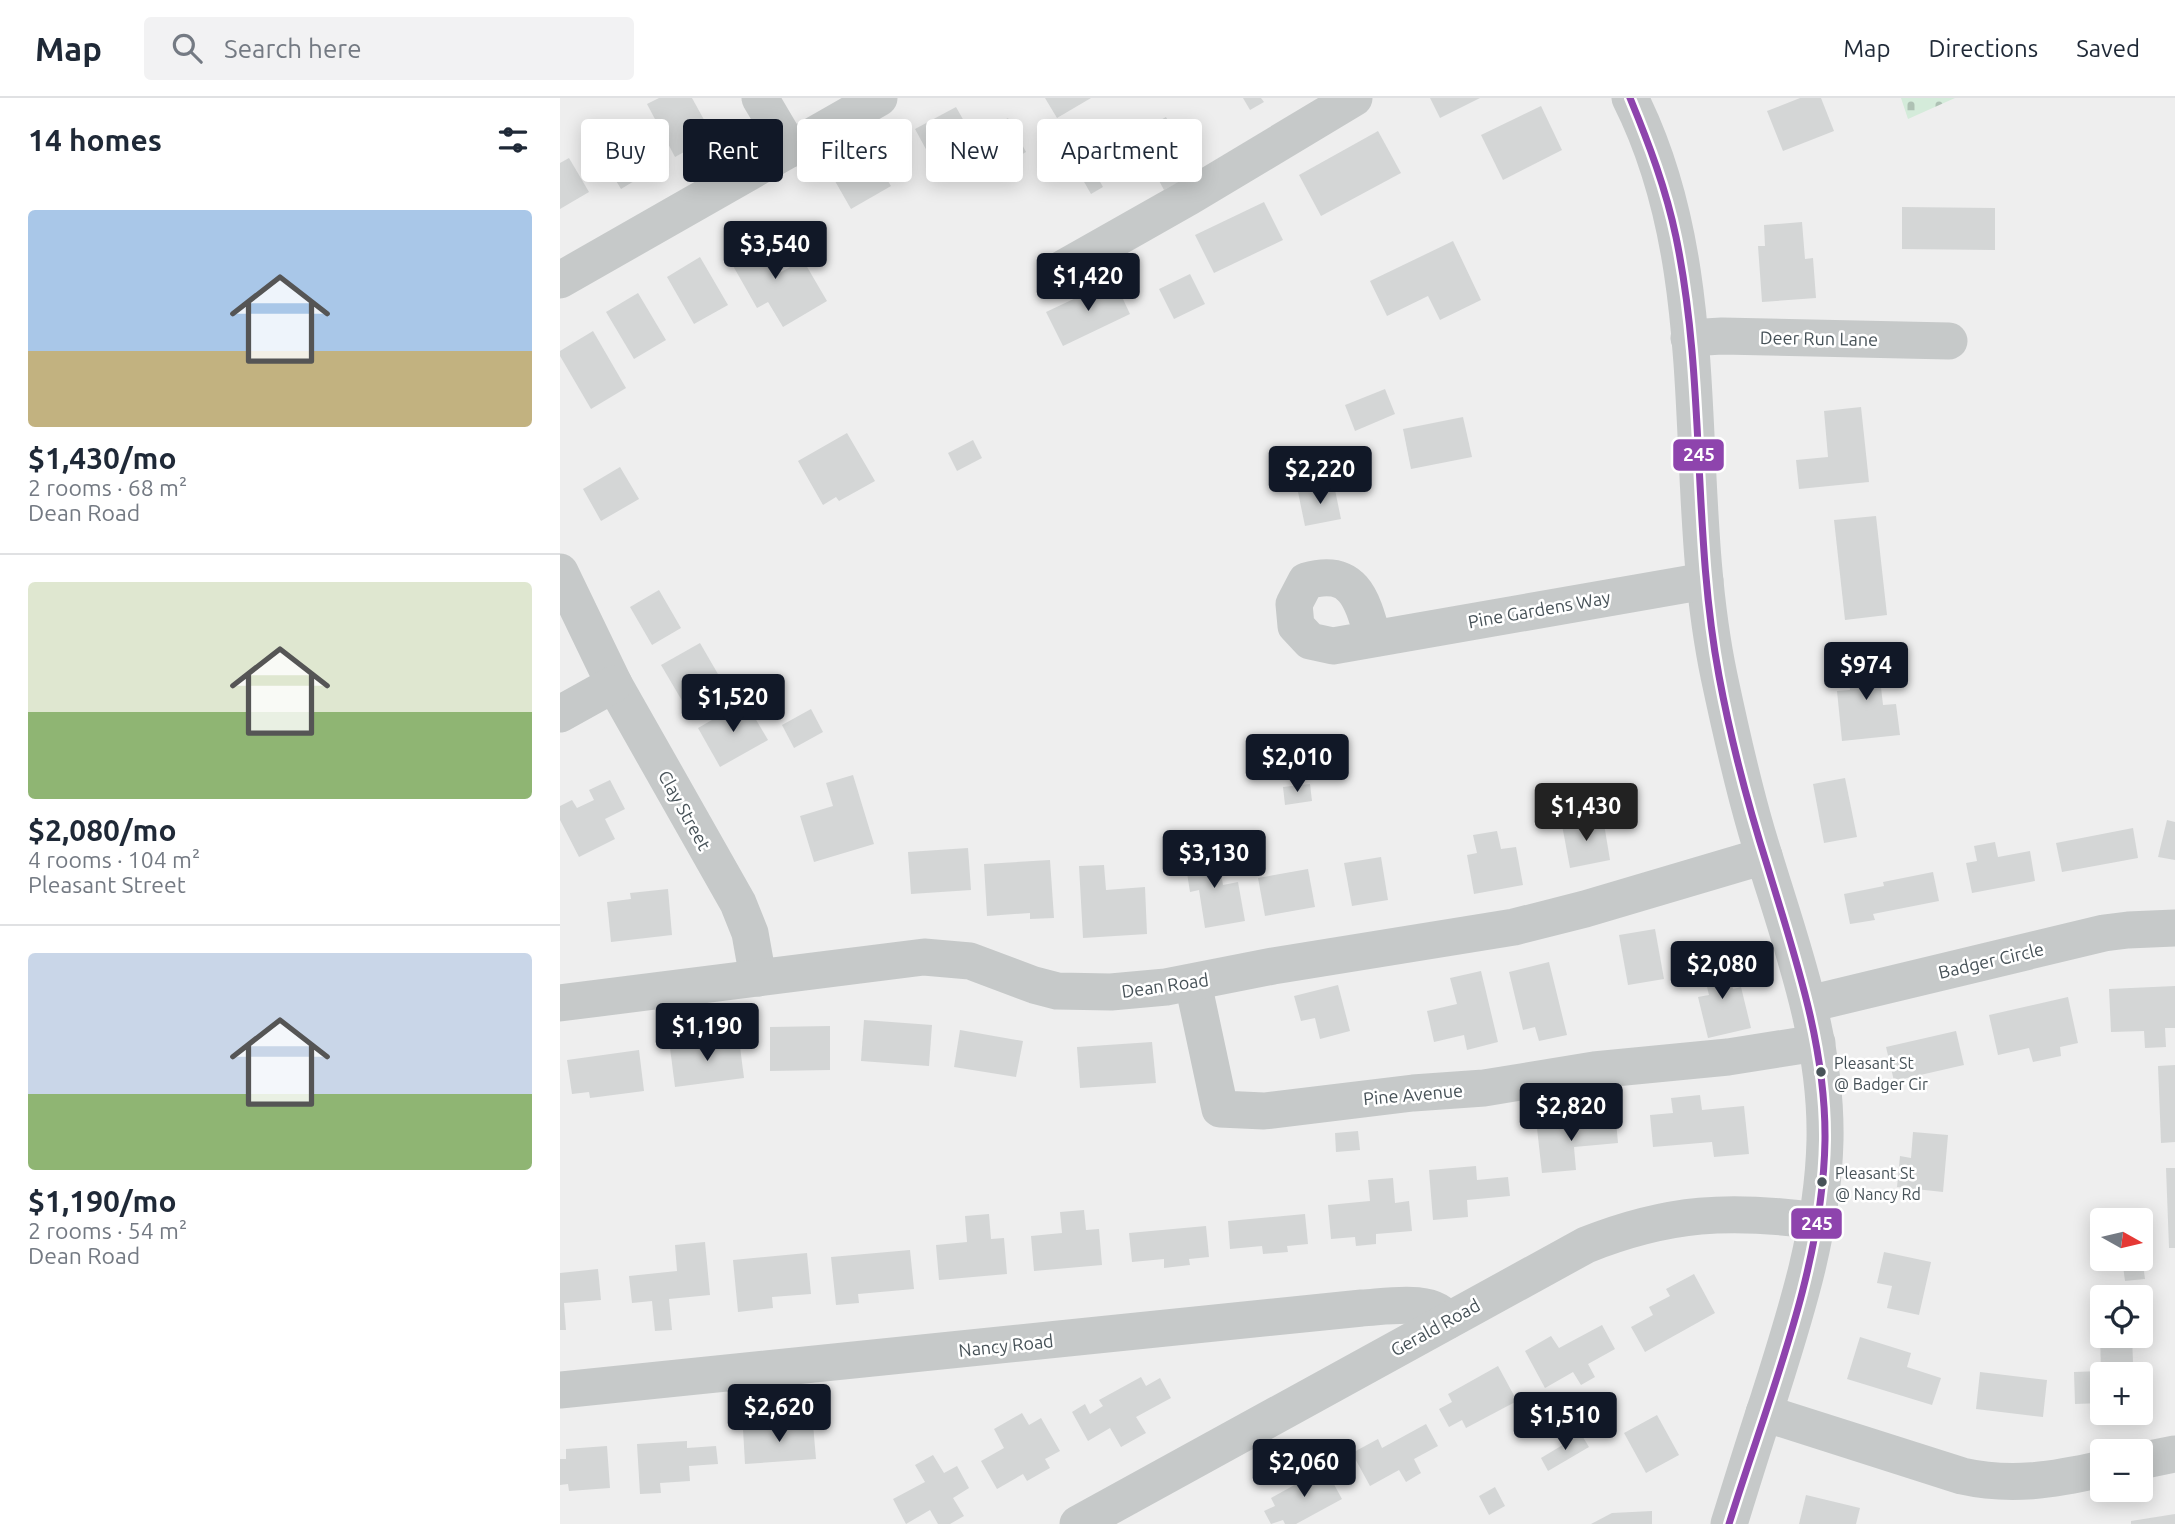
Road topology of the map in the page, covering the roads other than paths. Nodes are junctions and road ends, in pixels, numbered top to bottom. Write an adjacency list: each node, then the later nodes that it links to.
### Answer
1 (760, 98): 5 (street)
2 (879, 98): 5 (street)
3 (1354, 98): 6 (street)
4 (1630, 98): 8 (street)
5 (790, 149): 7 (street)
6 (1060, 270)
7 (560, 280)
8 (1689, 338): 9 (street, Deer Run Lane); 11 (street)
9 (1950, 341)
10 (560, 572): 13 (street, Clay Street)
11 (1705, 581): 12 (street, Pine Gardens Way); 15 (street)
12 (1373, 638)
13 (614, 684): 14 (street); 17 (street, Clay Street)
14 (560, 714)
15 (1764, 856): 18 (street, Dean Road); 20 (street)
16 (2175, 928): 20 (street, Badger Circle)
17 (758, 978): 18 (street, Dean Road); 19 (street, Dean Road)
18 (1193, 983): 21 (street, Pine Avenue)
19 (560, 1003)
20 (1809, 1004): 21 (street)
21 (1817, 1042): 22 (street)
22 (1818, 1222): 23 (street, Gerald Road); 25 (street)
23 (1447, 1321): 24 (street, Nancy Road); 29 (street, Gerald Road)
24 (560, 1390)
25 (1763, 1413): 28 (street); 30 (street)
26 (2175, 1454): 27 (street)
27 (2153, 1458)
28 (2090, 1471)
29 (1078, 1524)
30 (1729, 1524)

